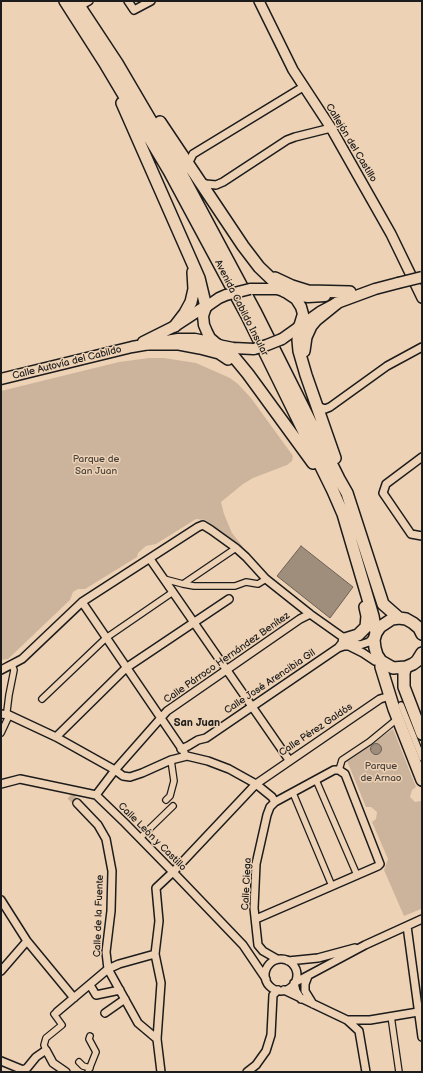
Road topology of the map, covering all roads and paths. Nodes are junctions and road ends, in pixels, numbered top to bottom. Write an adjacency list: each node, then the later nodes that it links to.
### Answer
1 (65, 1): 6 (main road, Avenida Cabildo Insular)
2 (128, 1): 3 (street)
3 (151, 1)
4 (259, 1): 8 (street, Callejón del Castillo)
5 (82, 3): 7 (main road, Avenida Cabildo Insular)
6 (104, 62): 12 (main road); 32 (main road, Avenida Cabildo Insular)
7 (117, 64): 10 (main road); 33 (main road, Avenida Cabildo Insular)
8 (303, 87): 9 (street, Callejón del Castillo); 10 (street)
9 (331, 128): 11 (street); 18 (street, Callejón del Castillo)
10 (188, 164): 11 (main road)
11 (198, 180): 13 (main road)
12 (193, 266): 20 (main road); 21 (main road)
13 (259, 267): 16 (main road); 17 (main road)
14 (422, 277): 15 (main road, bridge)
15 (375, 289): 17 (main road); 19 (main road)
16 (286, 292): 17 (main road); 20 (main road, bridge); 22 (main road)
17 (350, 292)
18 (422, 298)
19 (337, 303): 22 (main road); 27 (main road)
20 (206, 307): 21 (main road, Calle Autovía del Cabildo); 24 (main road)
21 (175, 326): 26 (main road, Calle Autovía del Cabildo)
22 (298, 327): 24 (main road, bridge); 27 (main road)
23 (148, 344): 24 (main road, Calle Autovía del Cabildo); 26 (main road, Calle Autovía del Cabildo); 28 (main road)
24 (216, 344): 28 (main road)
25 (422, 346): 30 (street)
26 (132, 347): 29 (main road, Calle Autovía del Cabildo)
27 (303, 366): 30 (main road)
28 (242, 367): 32 (main road)
29 (1, 379)
30 (317, 406): 33 (main road)
31 (422, 457): 34 (street)
32 (333, 491): 37 (main road, Avenida Cabildo Insular)
33 (347, 493): 45 (main road, Avenida Cabildo Insular)
34 (422, 536)
35 (236, 548): 36 (street); 39 (street); 40 (street)
36 (150, 558): 38 (street); 43 (street)
37 (362, 578): 48 (main road, Avenida Cabildo Insular); 50 (main road)
38 (164, 579): 40 (street); 41 (street)
39 (266, 579): 40 (street); 44 (street)
40 (183, 584)
41 (173, 592): 46 (street); 49 (street)
42 (230, 599): 46 (street)
43 (82, 602): 49 (street); 53 (street)
44 (310, 614): 50 (street); 56 (street, Calle Párroco Hernández Benítez)
45 (399, 618): 47 (main road, Avenida Cabildo Insular); 48 (main road)
46 (195, 623): 54 (street); 56 (street)
47 (421, 630)
48 (376, 634): 50 (street); 51 (main road, Avenida Cabildo Insular)
49 (106, 638): 54 (street); 58 (street)
50 (342, 641): 51 (street); 60 (street, Calle José Arencibia Gil)
51 (381, 660): 52 (main road); 57 (main road)
52 (418, 661): 65 (main road)
53 (12, 665): 55 (street); 61 (street)
54 (126, 668): 62 (street); 66 (street)
55 (1, 670)
56 (228, 670): 60 (street); 62 (street, Calle Párroco Hernández Benítez)
57 (390, 696): 63 (main road); 71 (street, Calle Pérez Galdós)
58 (42, 699)
59 (401, 705): 69 (street)
60 (252, 707): 67 (street, Calle José Arencibia Gil); 71 (street)
61 (5, 714): 64 (street); 66 (street)
62 (161, 717): 67 (street); 72 (street, Calle Párroco Hernández Benítez)
63 (398, 719): 73 (street); 75 (main road)
64 (1, 732)
65 (422, 734)
66 (56, 737): 72 (street)
67 (181, 749): 68 (street)
68 (186, 756): 70 (street); 77 (street)
69 (422, 758)
70 (171, 760): 72 (street); 82 (street)
71 (289, 760): 77 (street, Calle Pérez Galdós)
72 (115, 770): 80 (street, Calle Párroco Hernández Benítez)
73 (339, 770): 74 (street); 88 (street)
74 (316, 780): 79 (street); 88 (street)
75 (422, 780)
76 (1, 784): 78 (street)
77 (256, 784): 83 (street); 87 (street, Calle Pérez Galdós)
78 (66, 789): 80 (street); 81 (street)
79 (293, 793): 83 (street); 89 (street)
80 (96, 795): 86 (street, Calle León y Castillo)
81 (70, 796)
82 (166, 800)
83 (275, 802): 91 (street, Calle Ciega)
84 (77, 803): 101 (street, Calle de la Fuente)
85 (173, 806): 86 (street)
86 (140, 838): 87 (street, Calle León y Castillo)
87 (173, 872): 97 (street, Calle León y Castillo); 98 (street, Calle Pérez Galdós)
88 (357, 875): 89 (street)
89 (332, 886): 91 (street)
90 (1, 900): 94 (street)
91 (256, 919): 95 (street, Calle Ciega)
92 (422, 920): 93 (street)
93 (407, 926): 96 (street); 114 (street)
94 (27, 941): 102 (street); 109 (street)
95 (258, 945): 97 (street); 99 (street)
96 (364, 945): 100 (street); 103 (street)
97 (247, 949): 104 (street, Calle León y Castillo)
98 (155, 954): 101 (street); 122 (street)
99 (277, 959): 100 (street); 104 (street)
100 (288, 961): 105 (street)
101 (108, 969): 106 (street); 107 (street)
102 (1, 971)
103 (308, 976): 105 (street); 112 (street)
104 (266, 979): 108 (street)
105 (294, 983): 108 (street); 110 (street)
106 (90, 985): 107 (street); 109 (street)
107 (120, 990): 111 (street)
108 (281, 990): 110 (street); 129 (street)
109 (74, 998): 113 (street)
110 (300, 998): 112 (street)
111 (125, 999): 115 (street); 122 (street)
112 (313, 1004): 117 (street)
113 (57, 1012): 123 (street)
114 (420, 1012): 116 (street); 121 (street)
115 (106, 1013)
116 (391, 1016): 118 (street); 131 (street)
117 (347, 1020): 118 (street); 119 (street)
118 (370, 1020): 119 (street)
119 (359, 1031): 130 (street)
120 (90, 1036): 126 (street)
121 (422, 1037)
122 (157, 1039): 128 (street)
123 (46, 1050): 124 (street); 127 (street)
124 (1, 1061)
125 (79, 1062): 126 (street)
126 (89, 1070)
127 (66, 1072)
128 (161, 1072)
129 (247, 1072)
130 (366, 1072)
131 (399, 1072)

